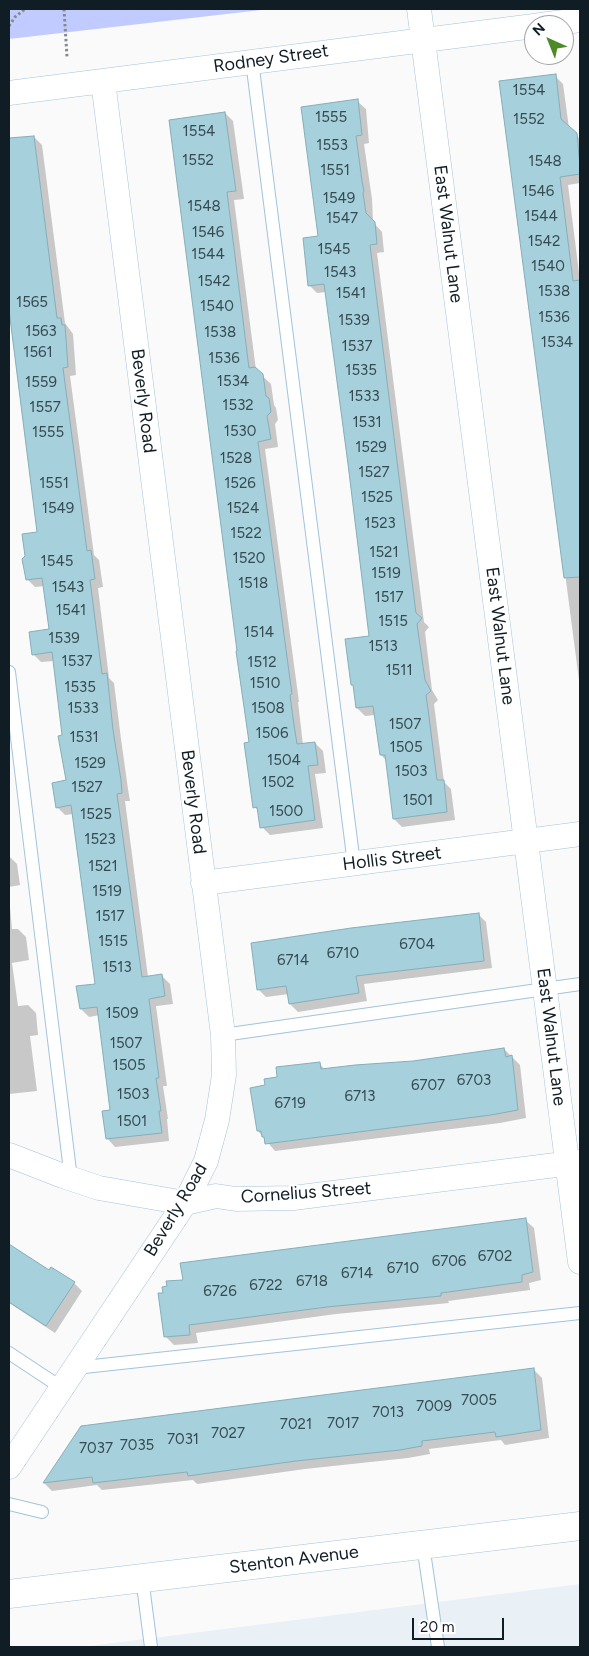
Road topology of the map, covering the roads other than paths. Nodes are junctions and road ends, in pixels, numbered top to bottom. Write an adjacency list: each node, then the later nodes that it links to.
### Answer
1 (419, 9): 3 (street, East Walnut Lane)
2 (524, 27): 3 (street, Rodney Street)
3 (423, 39): 4 (street, Rodney Street); 9 (street, East Walnut Lane)
4 (252, 61): 5 (street, Rodney Street); 10 (lane)
5 (103, 81): 6 (street, Rodney Street); 11 (street, Beverly Road)
6 (9, 92)
7 (9, 672): 17 (lane)
8 (580, 834): 9 (street, Hollis Street)
9 (526, 841): 10 (street, Hollis Street); 13 (street, East Walnut Lane)
10 (354, 864): 11 (street, Hollis Street)
11 (204, 883): 14 (street, Beverly Road)
12 (580, 984): 13 (lane)
13 (545, 988): 14 (lane); 16 (street, East Walnut Lane)
14 (223, 1035): 18 (street, Beverly Road)
15 (9, 1155): 17 (street, Cornelius Street)
16 (574, 1163): 18 (street, Cornelius Street); 19 (street, East Walnut Lane)
17 (71, 1179): 18 (street, Cornelius Street)
18 (184, 1202): 22 (street, Beverly Road)
19 (580, 1262)
20 (580, 1313): 22 (lane)
21 (9, 1353): 23 (lane)
22 (75, 1368): 23 (street, Beverly Road)
23 (62, 1388): 24 (street, Beverly Road)
24 (9, 1467)
25 (9, 1504): 26 (lane)
26 (42, 1512)
27 (580, 1526): 28 (main road, Stenton Avenue)
28 (423, 1545): 29 (main road, Stenton Avenue); 32 (lane)
29 (142, 1578): 30 (main road, Stenton Avenue); 31 (lane)
30 (9, 1594)
31 (151, 1647)
32 (438, 1647)

